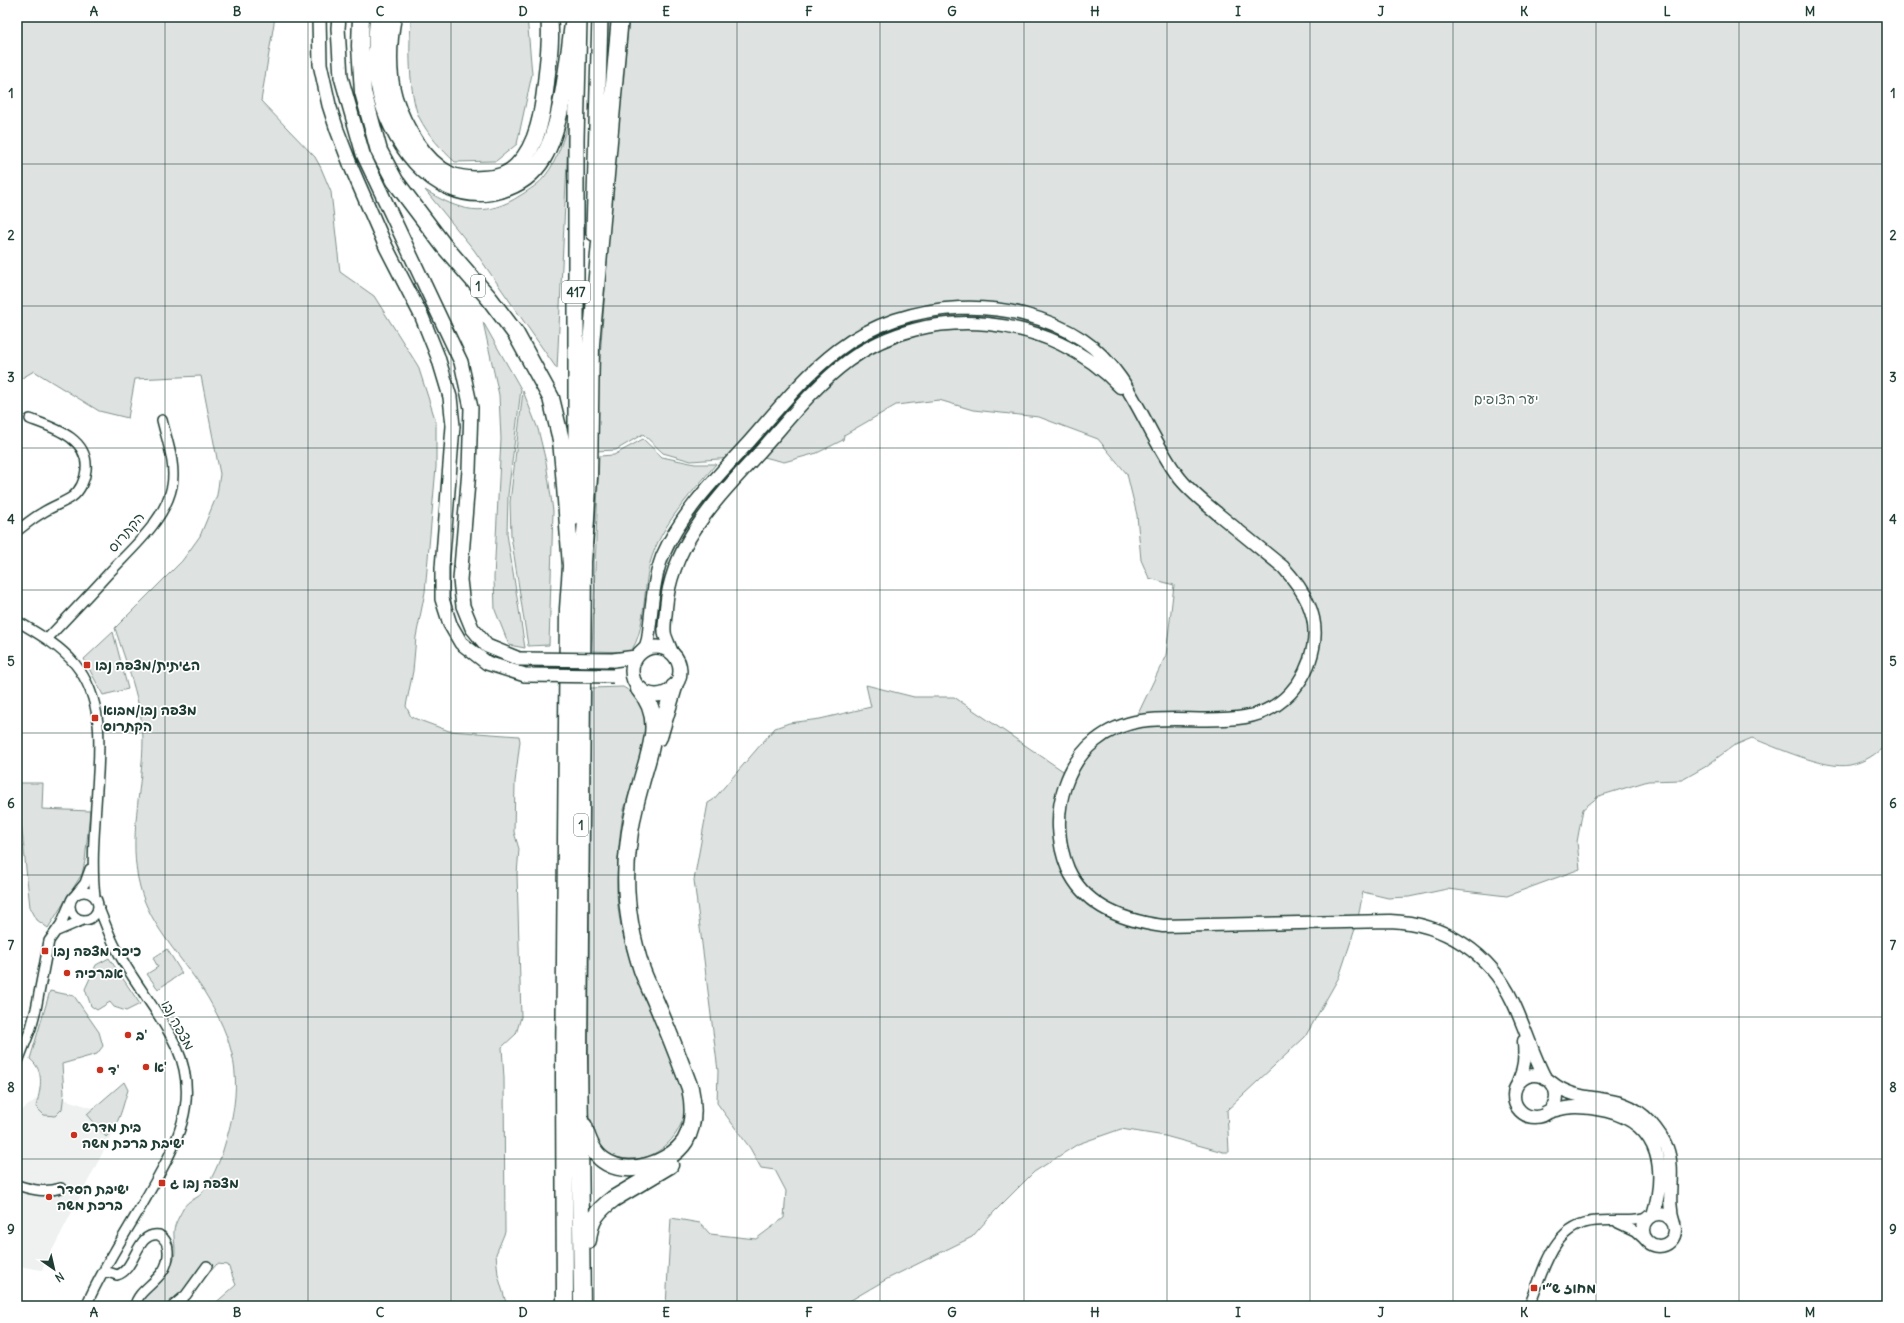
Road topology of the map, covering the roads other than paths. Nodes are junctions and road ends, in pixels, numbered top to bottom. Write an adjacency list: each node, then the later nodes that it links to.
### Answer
1 (319, 17): 21 (main road, bridge)
2 (339, 17): 20 (main road, bridge)
3 (361, 17): 16 (highway, 1)
4 (378, 17): 7 (highway)
5 (393, 17): 6 (highway)
6 (549, 17)
7 (574, 17)
8 (579, 17): 16 (main road, 417)
9 (600, 17): 11 (main road, 417)
10 (620, 17): 11 (highway, 1)
11 (591, 344): 32 (highway, 1)
12 (30, 418): 15 (street)
13 (1144, 418): 19 (street); 20 (street); 31 (street)
14 (162, 420): 18 (street, הקתרוס)
15 (17, 531)
16 (571, 566): 49 (highway, 1)
17 (17, 621): 18 (street, מצפה נבו)
18 (47, 639): 24 (street, מצפה נבו)
19 (672, 653): 20 (main road); 22 (main road)
20 (637, 655): 21 (main road)
21 (636, 684): 22 (main road); 23 (highway)
22 (674, 686): 23 (highway)
23 (642, 781): 30 (highway)
24 (93, 860): 25 (street, מצפה נבו); 26 (street, מצפה נבו)
25 (72, 899): 26 (street); 27 (street); 28 (street, מצפה נבו)
26 (97, 902): 27 (street); 29 (street, מצפה נבו)
27 (86, 920): 28 (street); 29 (street, מצפה נבו)
28 (54, 933): 33 (street, מצפה נבו)
29 (110, 934): 44 (street, מצפה נבו)
30 (663, 1018): 32 (highway); 45 (highway)
31 (1520, 1020): 34 (street); 35 (street)
32 (580, 1055): 45 (highway, 1)
33 (17, 1064)
34 (1548, 1080): 35 (street); 36 (street); 41 (street)
35 (1517, 1085): 36 (street)
36 (1546, 1113): 39 (street)
37 (17, 1185): 38 (street)
38 (61, 1188)
39 (1651, 1217): 40 (street); 41 (street); 42 (street)
40 (1613, 1222): 42 (street); 51 (street)
41 (1674, 1223): 42 (street)
42 (1647, 1242)
43 (207, 1266): 48 (street)
44 (105, 1271): 46 (street, מצפה נבו); 47 (street)
45 (582, 1277): 50 (highway, 1)
46 (86, 1306)
47 (135, 1306)
48 (173, 1306)
49 (565, 1306)
50 (582, 1306)
51 (1530, 1306)

